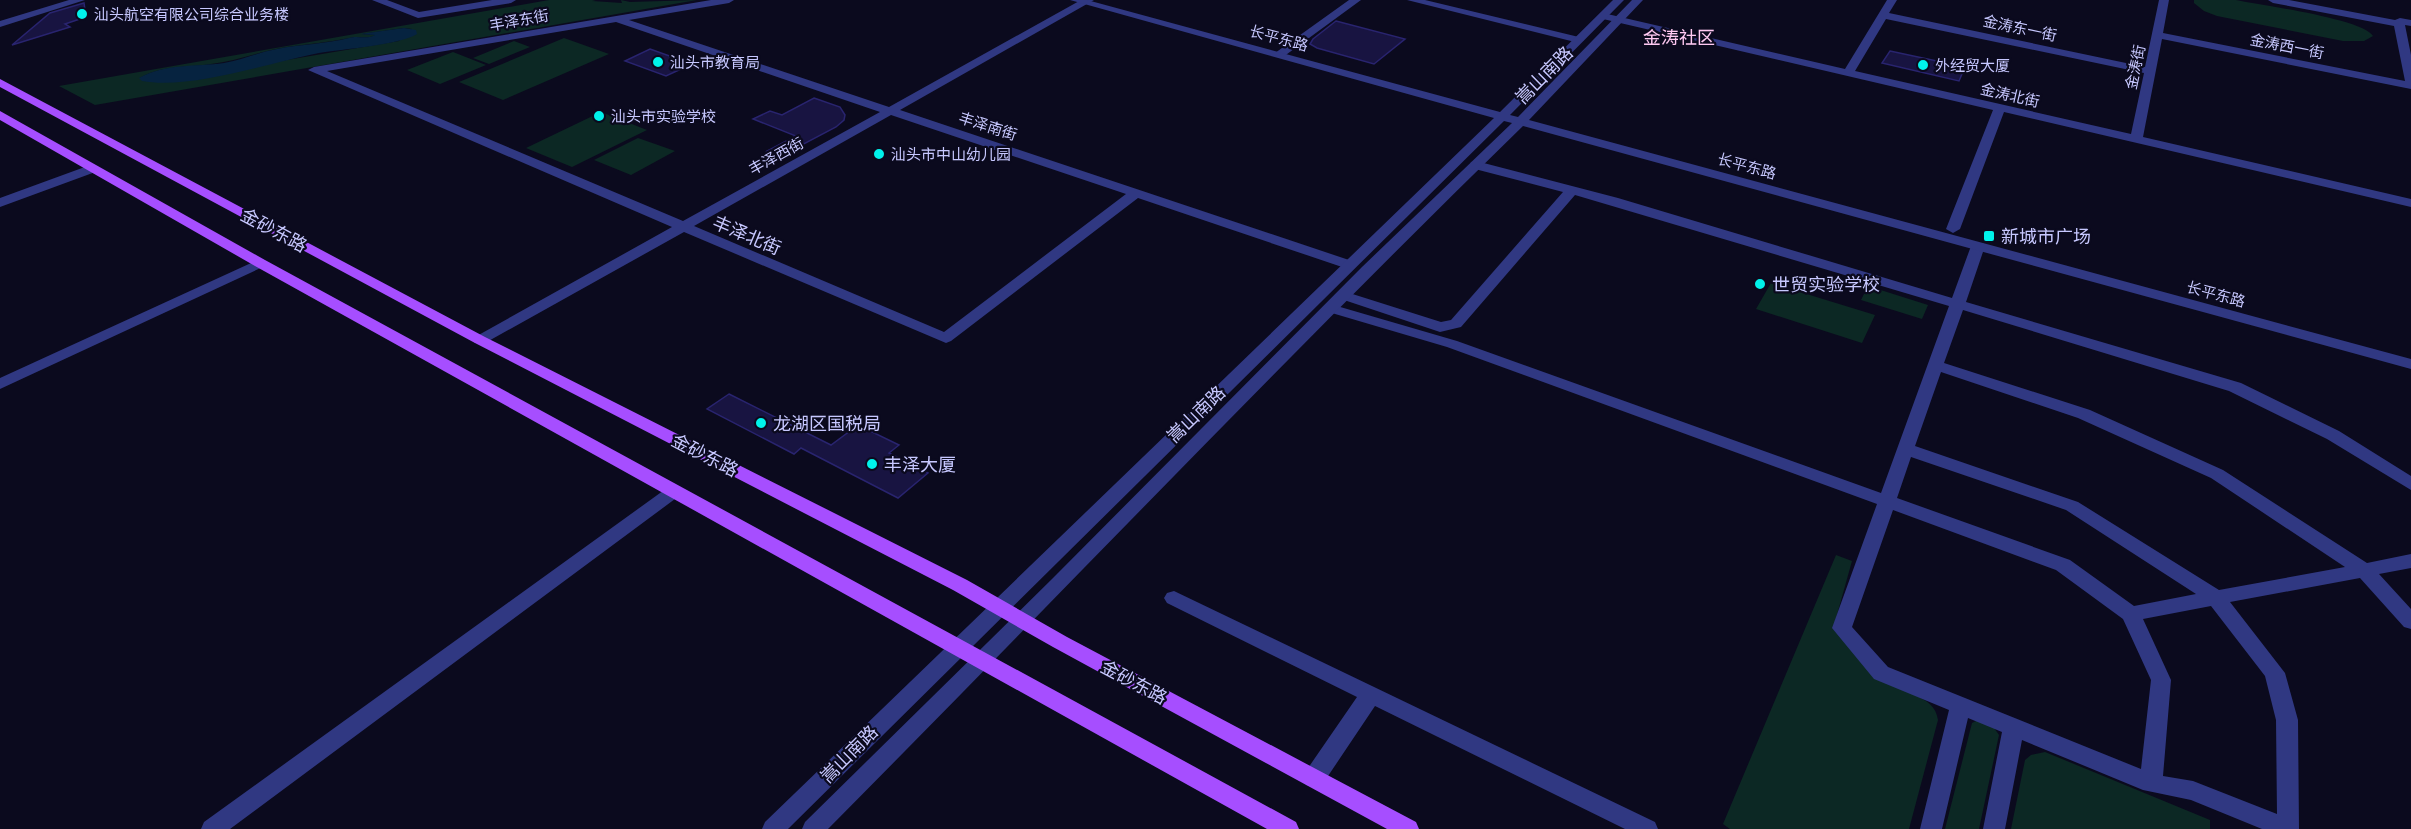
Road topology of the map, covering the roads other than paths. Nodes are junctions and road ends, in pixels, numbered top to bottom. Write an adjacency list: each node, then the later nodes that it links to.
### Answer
1 (73, 0): 19 (street)
2 (80, 0): 19 (street)
3 (377, 0): 4 (street)
4 (511, 0)
5 (729, 0): 17 (street, 丰泽东街)
6 (1102, 0): 23 (street, 长平东路)
7 (1356, 0): 23 (street)
8 (1412, 0): 22 (street)
9 (1619, 0): 16 (street, 嵩山南路)
10 (1638, 0): 18 (street, 嵩山南路)
11 (1892, 0): 15 (street)
12 (2164, 0): 21 (street, 金涛街)
13 (2273, 0): 20 (street)
14 (1083, 1): 23 (street, 长平东路); 30 (street, 丰泽西街)
15 (1883, 15): 25 (street, 金涛东一街); 26 (street)
16 (1603, 16): 18 (street, 金涛北街); 22 (street, 嵩山南路)
17 (616, 19): 24 (street, 丰泽东街); 30 (street, 丰泽南街)
18 (1618, 20): 26 (street, 金涛北街); 31 (street, 嵩山南路)
19 (0, 23)
20 (2405, 24): 28 (street)
21 (2157, 35): 25 (street, 金涛街); 28 (street, 金涛西一街)
22 (1579, 40): 31 (street, 嵩山南路)
23 (1283, 52): 31 (street, 长平东路)
24 (314, 70): 40 (street, 丰泽北街)
25 (2150, 71): 33 (street, 金涛街)
26 (1848, 73): 29 (street, 金涛北街)
27 (0, 82): 47 (main road, 金砂东路)
28 (2411, 84)
29 (2000, 108): 33 (street, 金涛北街); 41 (street)
30 (890, 111): 37 (street, 丰泽南街); 40 (street, 丰泽西街)
31 (1515, 115): 34 (street, 嵩山南路); 41 (street, 长平东路); 42 (street, 长平东路); 44 (street, 嵩山南路)
32 (3, 119): 35 (main road, 金砂东路)
33 (2136, 139): 39 (street, 金涛北街)
34 (1476, 165): 36 (street); 45 (street, 嵩山南路)
35 (93, 168): 38 (street); 43 (main road, 金砂东路)
36 (1571, 191): 45 (street); 46 (street)
37 (1136, 193): 40 (street, 丰泽北街); 44 (street, 丰泽南街)
38 (0, 203)
39 (2411, 203)
40 (682, 227): 47 (street, 丰泽西街)
41 (1953, 229): 48 (street, 长平东路)
42 (1978, 246): 46 (street); 50 (street, 长平东路)
43 (260, 263): 51 (street); 54 (main road, 金砂东路)
44 (1350, 264): 60 (street, 嵩山南路)
45 (1336, 301): 55 (street); 62 (street, 嵩山南路)
46 (1958, 303): 49 (street); 53 (street)
47 (480, 340): 60 (main road, 金砂东路)
48 (2411, 354)
49 (1936, 364): 52 (street); 57 (street)
50 (2411, 364)
51 (0, 384)
52 (1906, 449): 55 (street); 59 (street)
53 (2411, 484)
54 (674, 492): 64 (main road, 金砂东路); 71 (street)
55 (1886, 501): 61 (street); 67 (street)
56 (2411, 561): 57 (street)
57 (2364, 570): 59 (street); 63 (street)
58 (1174, 598): 66 (street)
59 (2216, 598): 61 (street); 79 (street)
60 (998, 608): 62 (main road, 金砂东路); 64 (street, 嵩山南路)
61 (2132, 614): 70 (street)
62 (1022, 621): 65 (street, 嵩山南路); 69 (main road, 金砂东路)
63 (2411, 622)
64 (956, 648): 65 (main road, 金砂东路); 72 (street, 嵩山南路)
65 (981, 662): 73 (street, 嵩山南路); 74 (main road, 金砂东路)
66 (1371, 694): 69 (street); 76 (street)
67 (1961, 705): 68 (street); 77 (street)
68 (2014, 727): 70 (street); 78 (street)
69 (1314, 778): 75 (main road, 金砂东路)
70 (2151, 783): 79 (street)
71 (212, 829)
72 (773, 829)
73 (813, 829)
74 (1288, 829)
75 (1408, 829)
76 (1647, 829)
77 (1931, 829)
78 (1994, 829)
79 (2288, 829)

